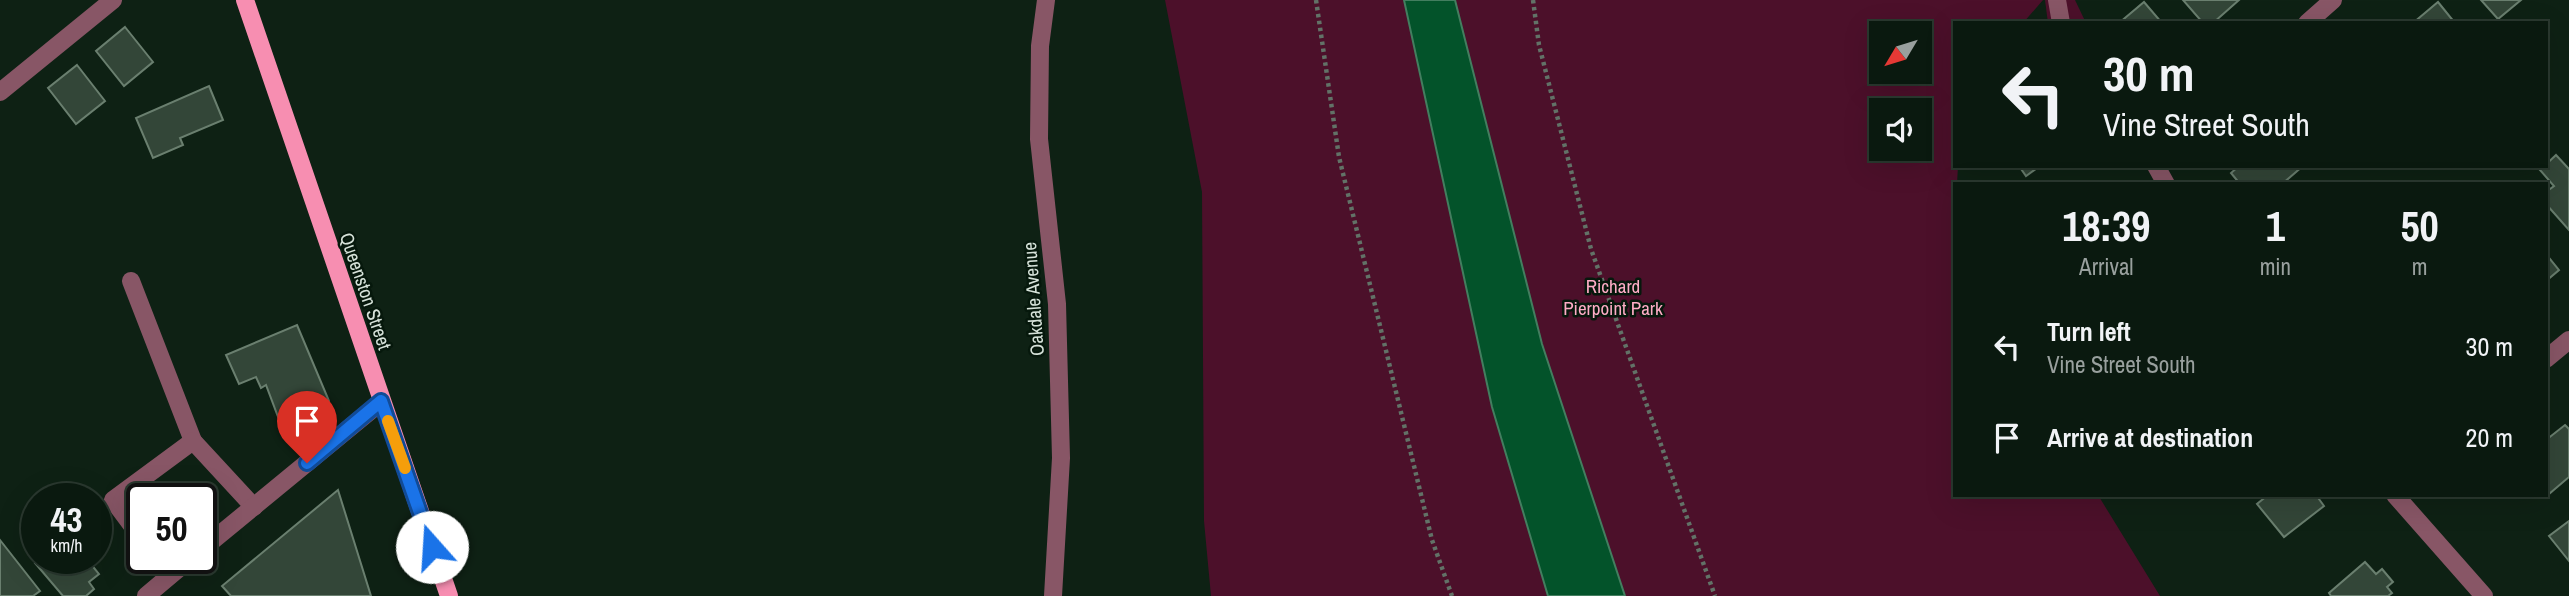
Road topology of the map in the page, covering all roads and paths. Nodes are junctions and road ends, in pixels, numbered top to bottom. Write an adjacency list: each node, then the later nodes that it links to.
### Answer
1 (113, 0): 10 (street)
2 (245, 0): 14 (main road, Queenston Street)
3 (1046, 0): 26 (street, Oakdale Avenue)
4 (1316, 0): 27 (path)
5 (1533, 0): 28 (path)
6 (2057, 0): 8 (street)
7 (2333, 0): 9 (street)
8 (2061, 21)
9 (2309, 21)
10 (0, 92)
11 (131, 281): 15 (street)
12 (2569, 340): 13 (street)
13 (2548, 357)
14 (381, 401): 19 (street); 25 (main road, Queenston Street)
15 (193, 441): 16 (street); 19 (street)
16 (136, 483)
17 (126, 490): 20 (street)
18 (2397, 497): 29 (street)
19 (254, 507): 21 (street)
20 (126, 517)
21 (217, 537)
22 (171, 574): 23 (street)
23 (169, 576): 24 (street)
24 (146, 596)
25 (449, 596)
26 (1053, 596)
27 (1452, 596)
28 (1715, 596)
29 (2484, 596)

